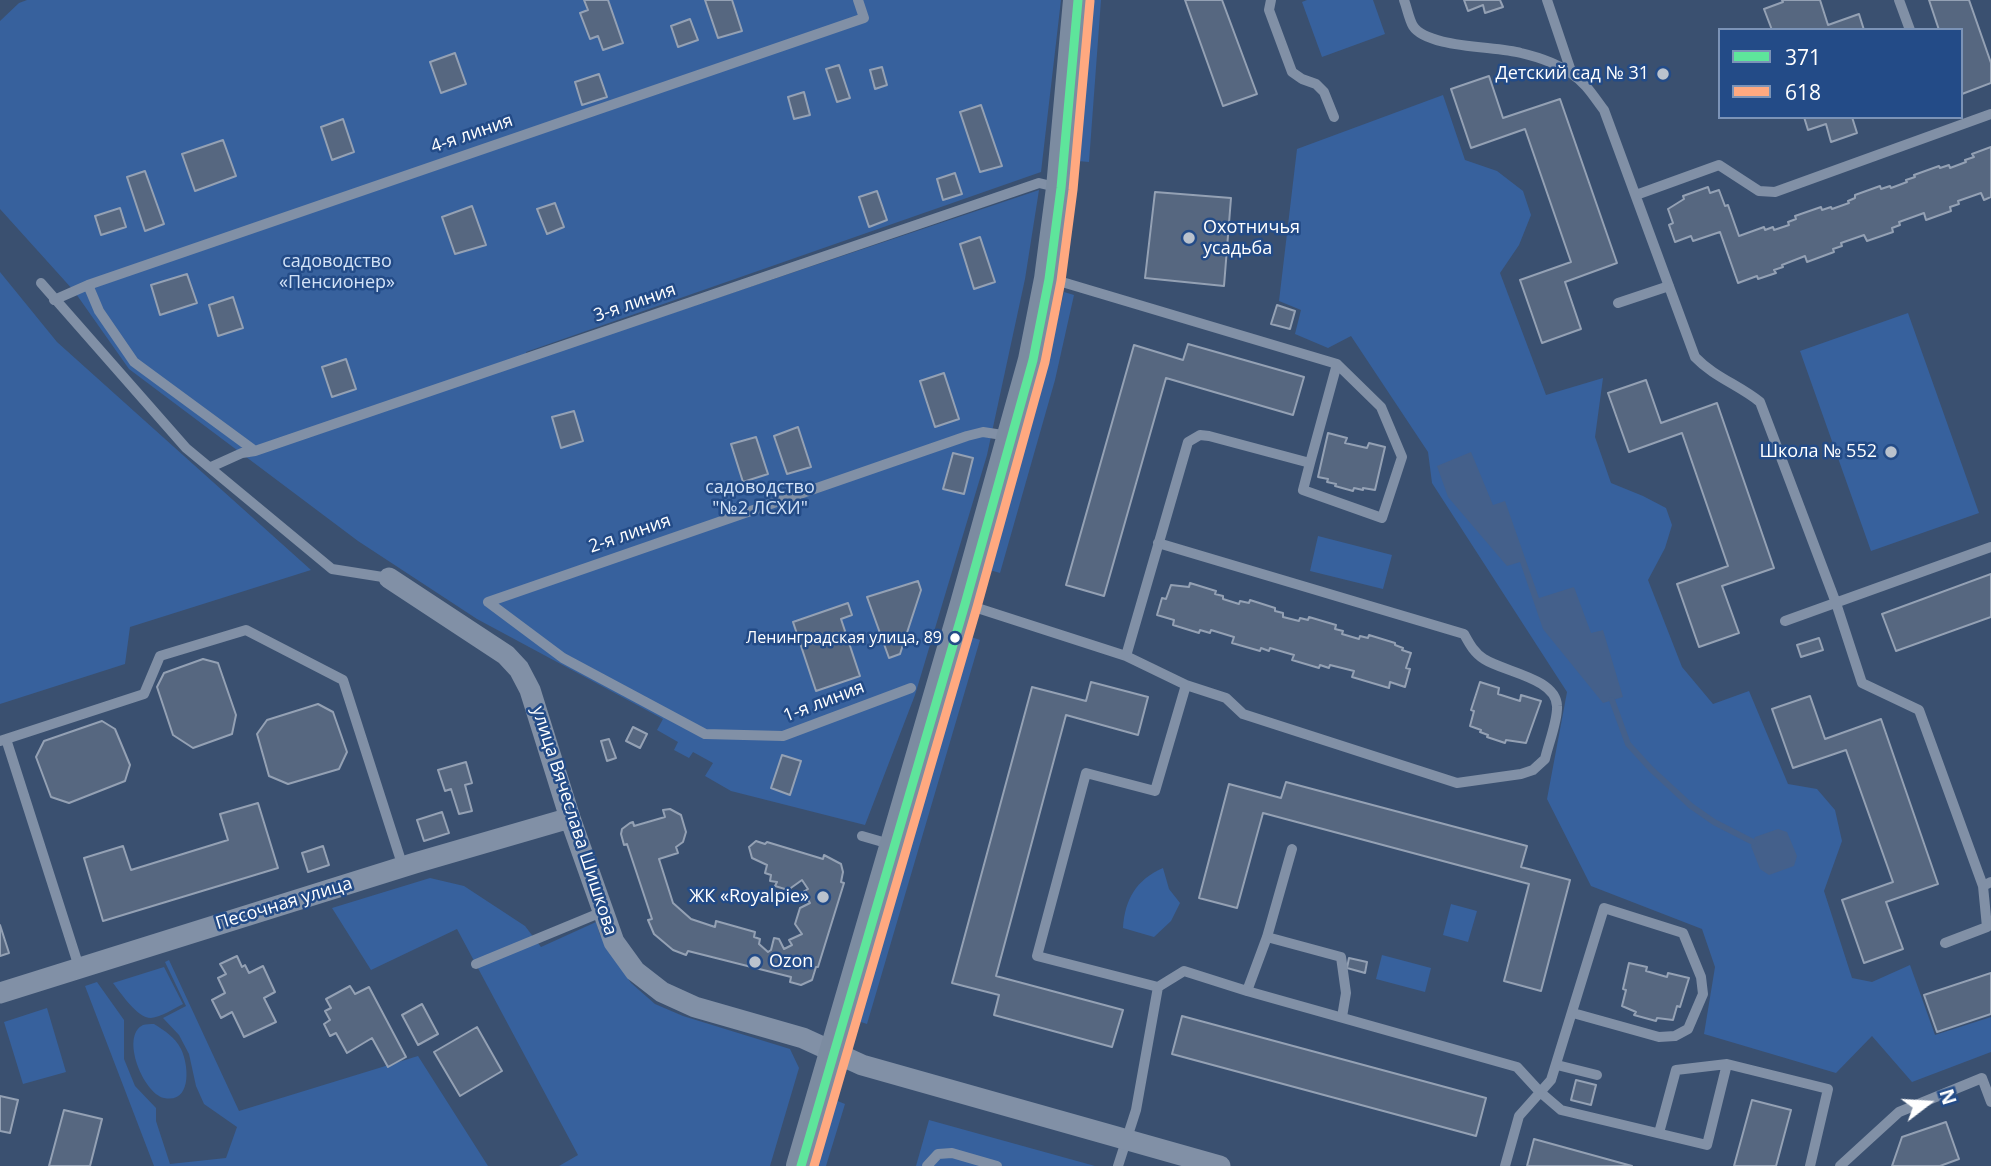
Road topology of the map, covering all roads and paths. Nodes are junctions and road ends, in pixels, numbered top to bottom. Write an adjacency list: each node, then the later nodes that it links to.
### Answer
1 (858, 0): 17 (lane, 4-я линия)
2 (1078, 0): 13 (street)
3 (1271, 0): 10 (lane)
4 (1404, 0): 8 (lane)
5 (1547, 0): 8 (lane)
6 (1899, 0): 7 (lane)
7 (1909, 28)
8 (1572, 74): 14 (lane)
9 (1991, 114): 12 (lane)
10 (1334, 117)
11 (1942, 119): 12 (lane)
12 (1946, 130): 14 (lane)
13 (1050, 186): 15 (street); 23 (lane, 3-я линия)
14 (1636, 195): 18 (lane)
15 (1049, 278): 21 (lane); 22 (street)
16 (41, 283): 19 (lane)
17 (88, 285): 19 (lane, 4-я линия); 23 (lane)
18 (1669, 286): 20 (lane); 29 (lane)
19 (54, 300): 25 (lane)
20 (1618, 303)
21 (1337, 364): 24 (lane); 24 (lane)
22 (998, 434): 30 (street); 35 (lane, 2-я линия)
23 (255, 451): 25 (lane, 3-я линия)
24 (1310, 463): 26 (lane)
25 (211, 467): 28 (lane)
26 (1158, 543): 32 (lane); 33 (lane)
27 (1991, 547): 29 (lane)
28 (389, 578): 37 (street, улица Вячеслава Шишкова)
29 (1836, 603): 31 (lane); 42 (lane)
30 (965, 604): 32 (lane); 39 (street)
31 (1785, 621)
32 (1126, 656): 33 (lane)
33 (1185, 685): 49 (lane)
34 (911, 688): 35 (lane, 1-я линия)
35 (705, 734)
36 (3, 740): 41 (lane); 48 (lane)
37 (570, 818): 41 (street, Песочная улица); 43 (street, улица Вячеслава Шишкова)
38 (862, 836): 39 (lane)
39 (895, 845): 54 (street)
40 (1292, 849): 45 (lane)
41 (403, 867): 48 (street, Песочная улица)
42 (1987, 884): 44 (lane)
43 (601, 912): 47 (lane); 54 (street, улица Вячеслава Шишкова)
44 (1989, 928): 46 (lane)
45 (1267, 937): 50 (lane); 53 (lane)
46 (1945, 943)
47 (476, 964)
48 (79, 967): 51 (street, Песочная улица)
49 (1157, 987): 50 (lane); 61 (lane)
50 (1247, 991): 53 (lane)
51 (0, 993)
52 (1573, 1013): 52 (lane); 56 (lane)
53 (1342, 1017): 58 (lane)
54 (835, 1052): 61 (street, улица Вячеслава Шишкова); 62 (street)
55 (1727, 1064): 60 (lane); 60 (lane); 68 (lane)
56 (1557, 1065): 57 (lane); 58 (lane)
57 (1597, 1075)
58 (1540, 1092): 60 (lane); 67 (lane)
59 (1991, 1102): 69 (lane)
60 (1659, 1133)
61 (1127, 1140): 65 (lane); 66 (street, улица Вячеслава Шишкова)
62 (802, 1166)
63 (927, 1166): 64 (lane)
64 (997, 1166)
65 (1118, 1166)
66 (1220, 1166)
67 (1505, 1166)
68 (1810, 1166)
69 (1840, 1166)

